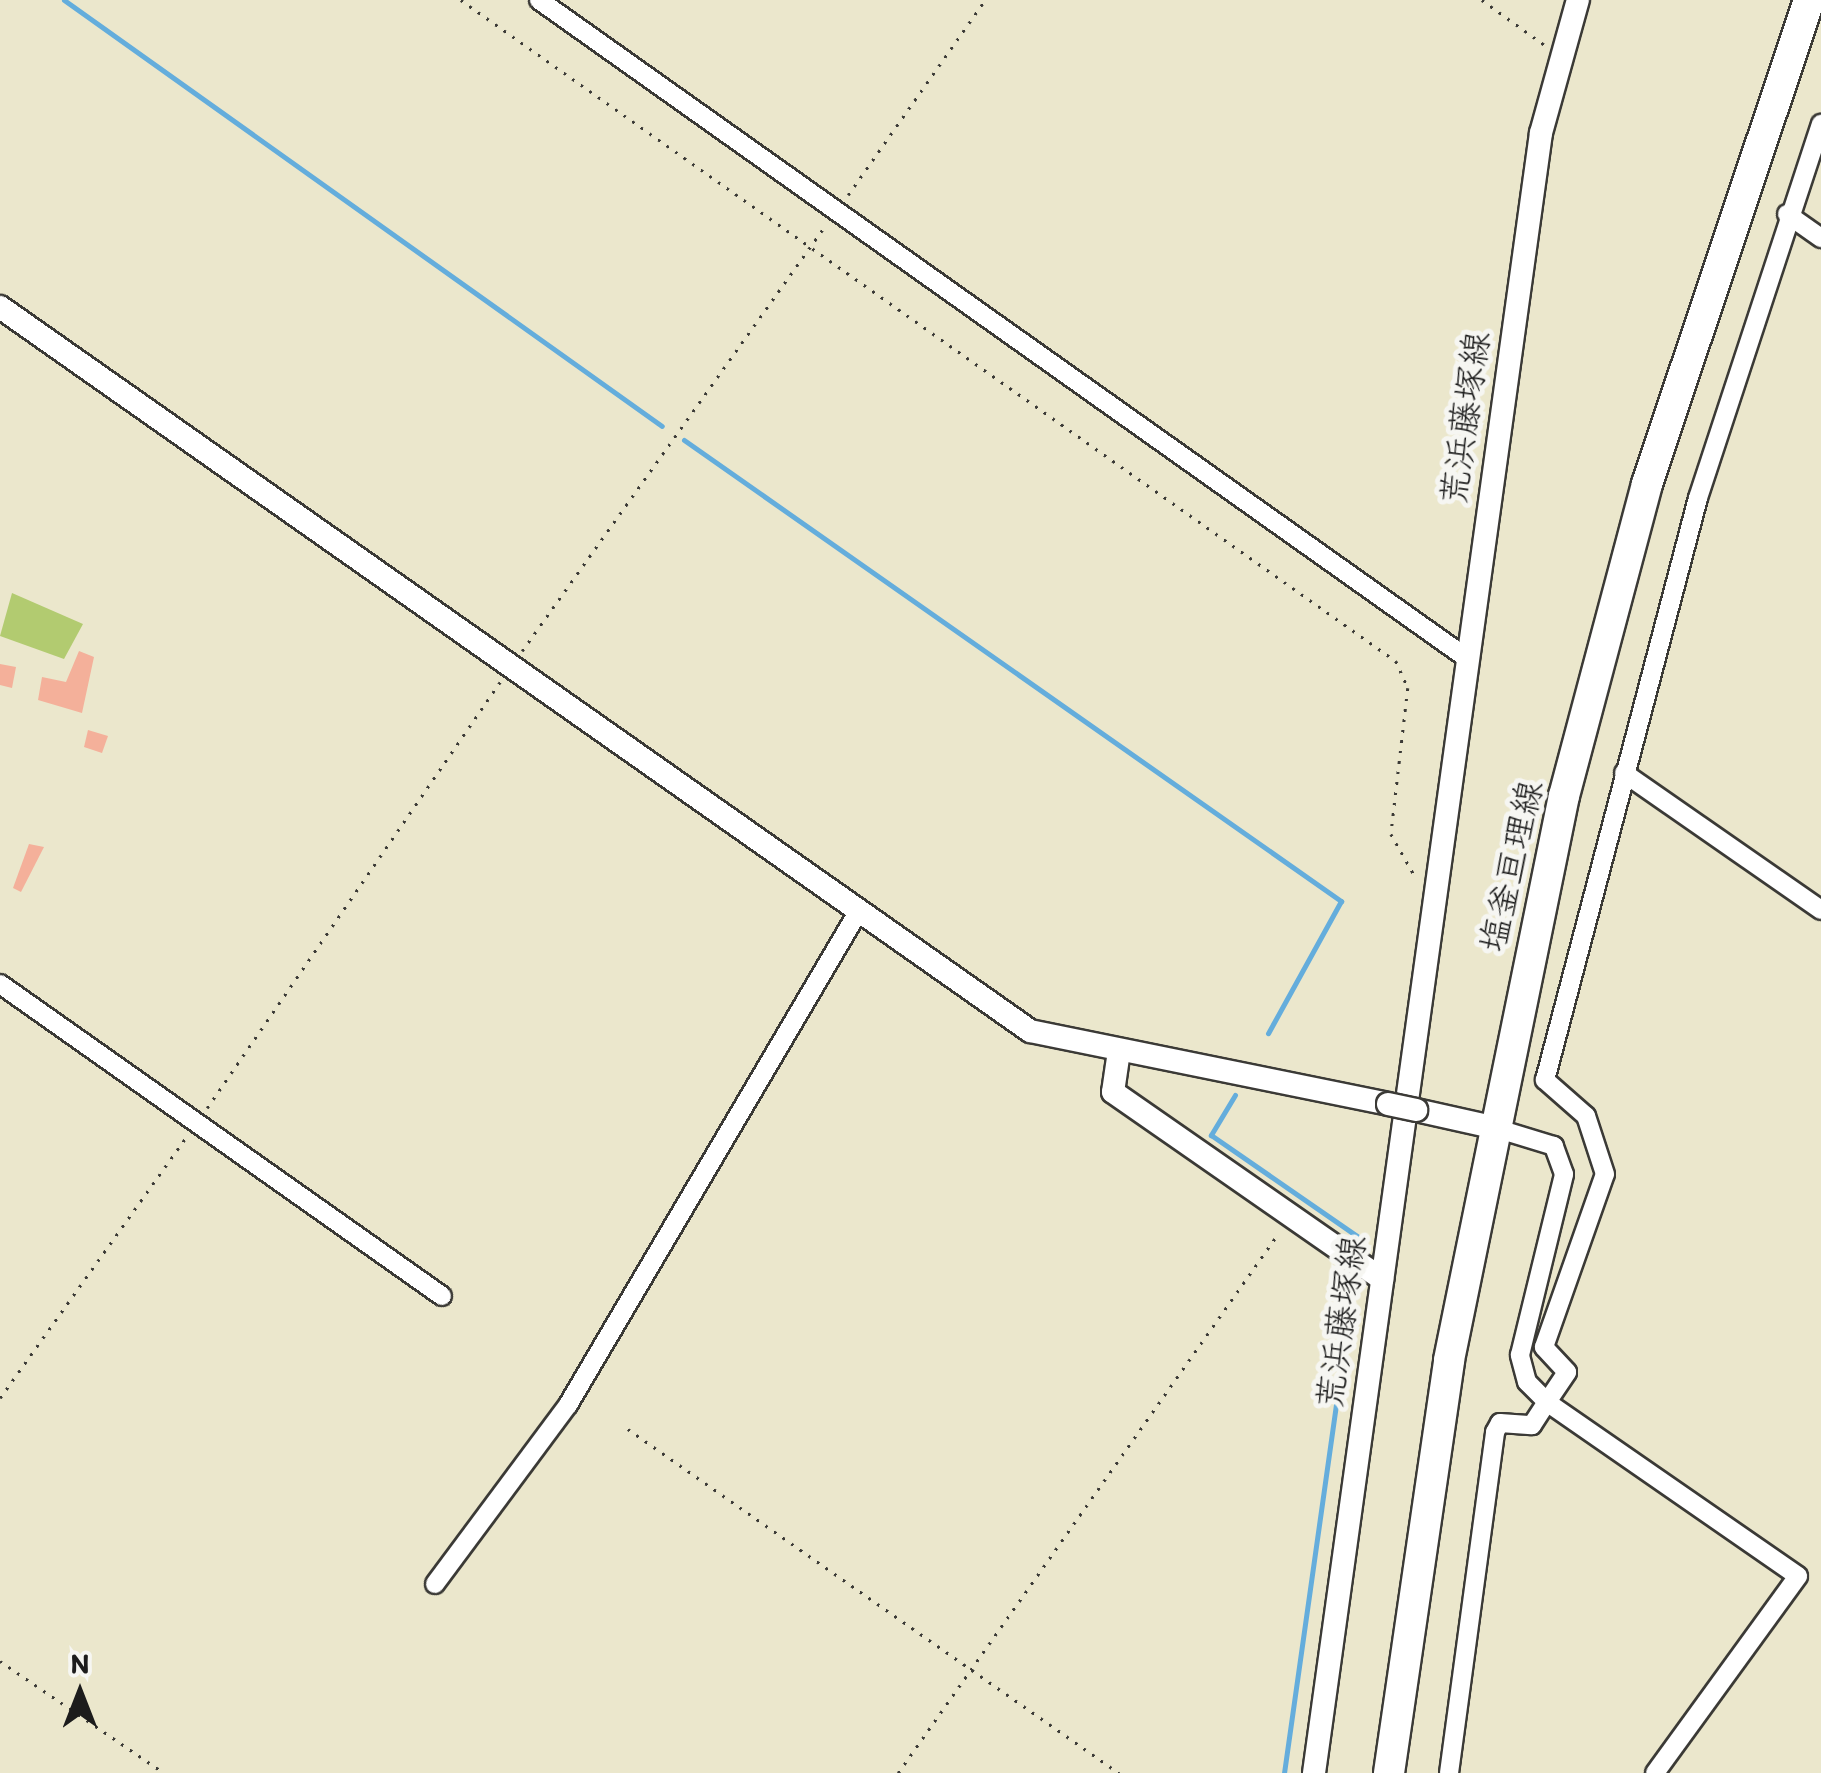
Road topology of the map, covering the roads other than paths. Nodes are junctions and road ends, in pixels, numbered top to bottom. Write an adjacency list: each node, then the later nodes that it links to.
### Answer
1 (539, 0): 8 (street)
2 (1578, 0): 8 (street, 荒浜藤塚線)
3 (1810, 0): 14 (main road, 塩釜亘理線)
4 (1821, 124): 5 (street)
5 (1787, 214): 6 (street); 9 (street)
6 (1821, 238)
7 (0, 307): 11 (street)
8 (1468, 659): 15 (street, 荒浜藤塚線)
9 (1624, 774): 10 (street); 17 (street)
10 (1821, 910)
11 (858, 912): 13 (street); 18 (street)
12 (0, 984): 16 (street)
13 (1119, 1051): 14 (street, bridge); 15 (street)
14 (1492, 1126): 17 (street); 20 (main road, 塩釜亘理線)
15 (1382, 1279): 19 (street, 荒浜藤塚線)
16 (442, 1296)
17 (1547, 1402): 21 (street); 22 (street)
18 (435, 1584)
19 (1314, 1773)
20 (1389, 1773)
21 (1448, 1773)
22 (1655, 1773)

